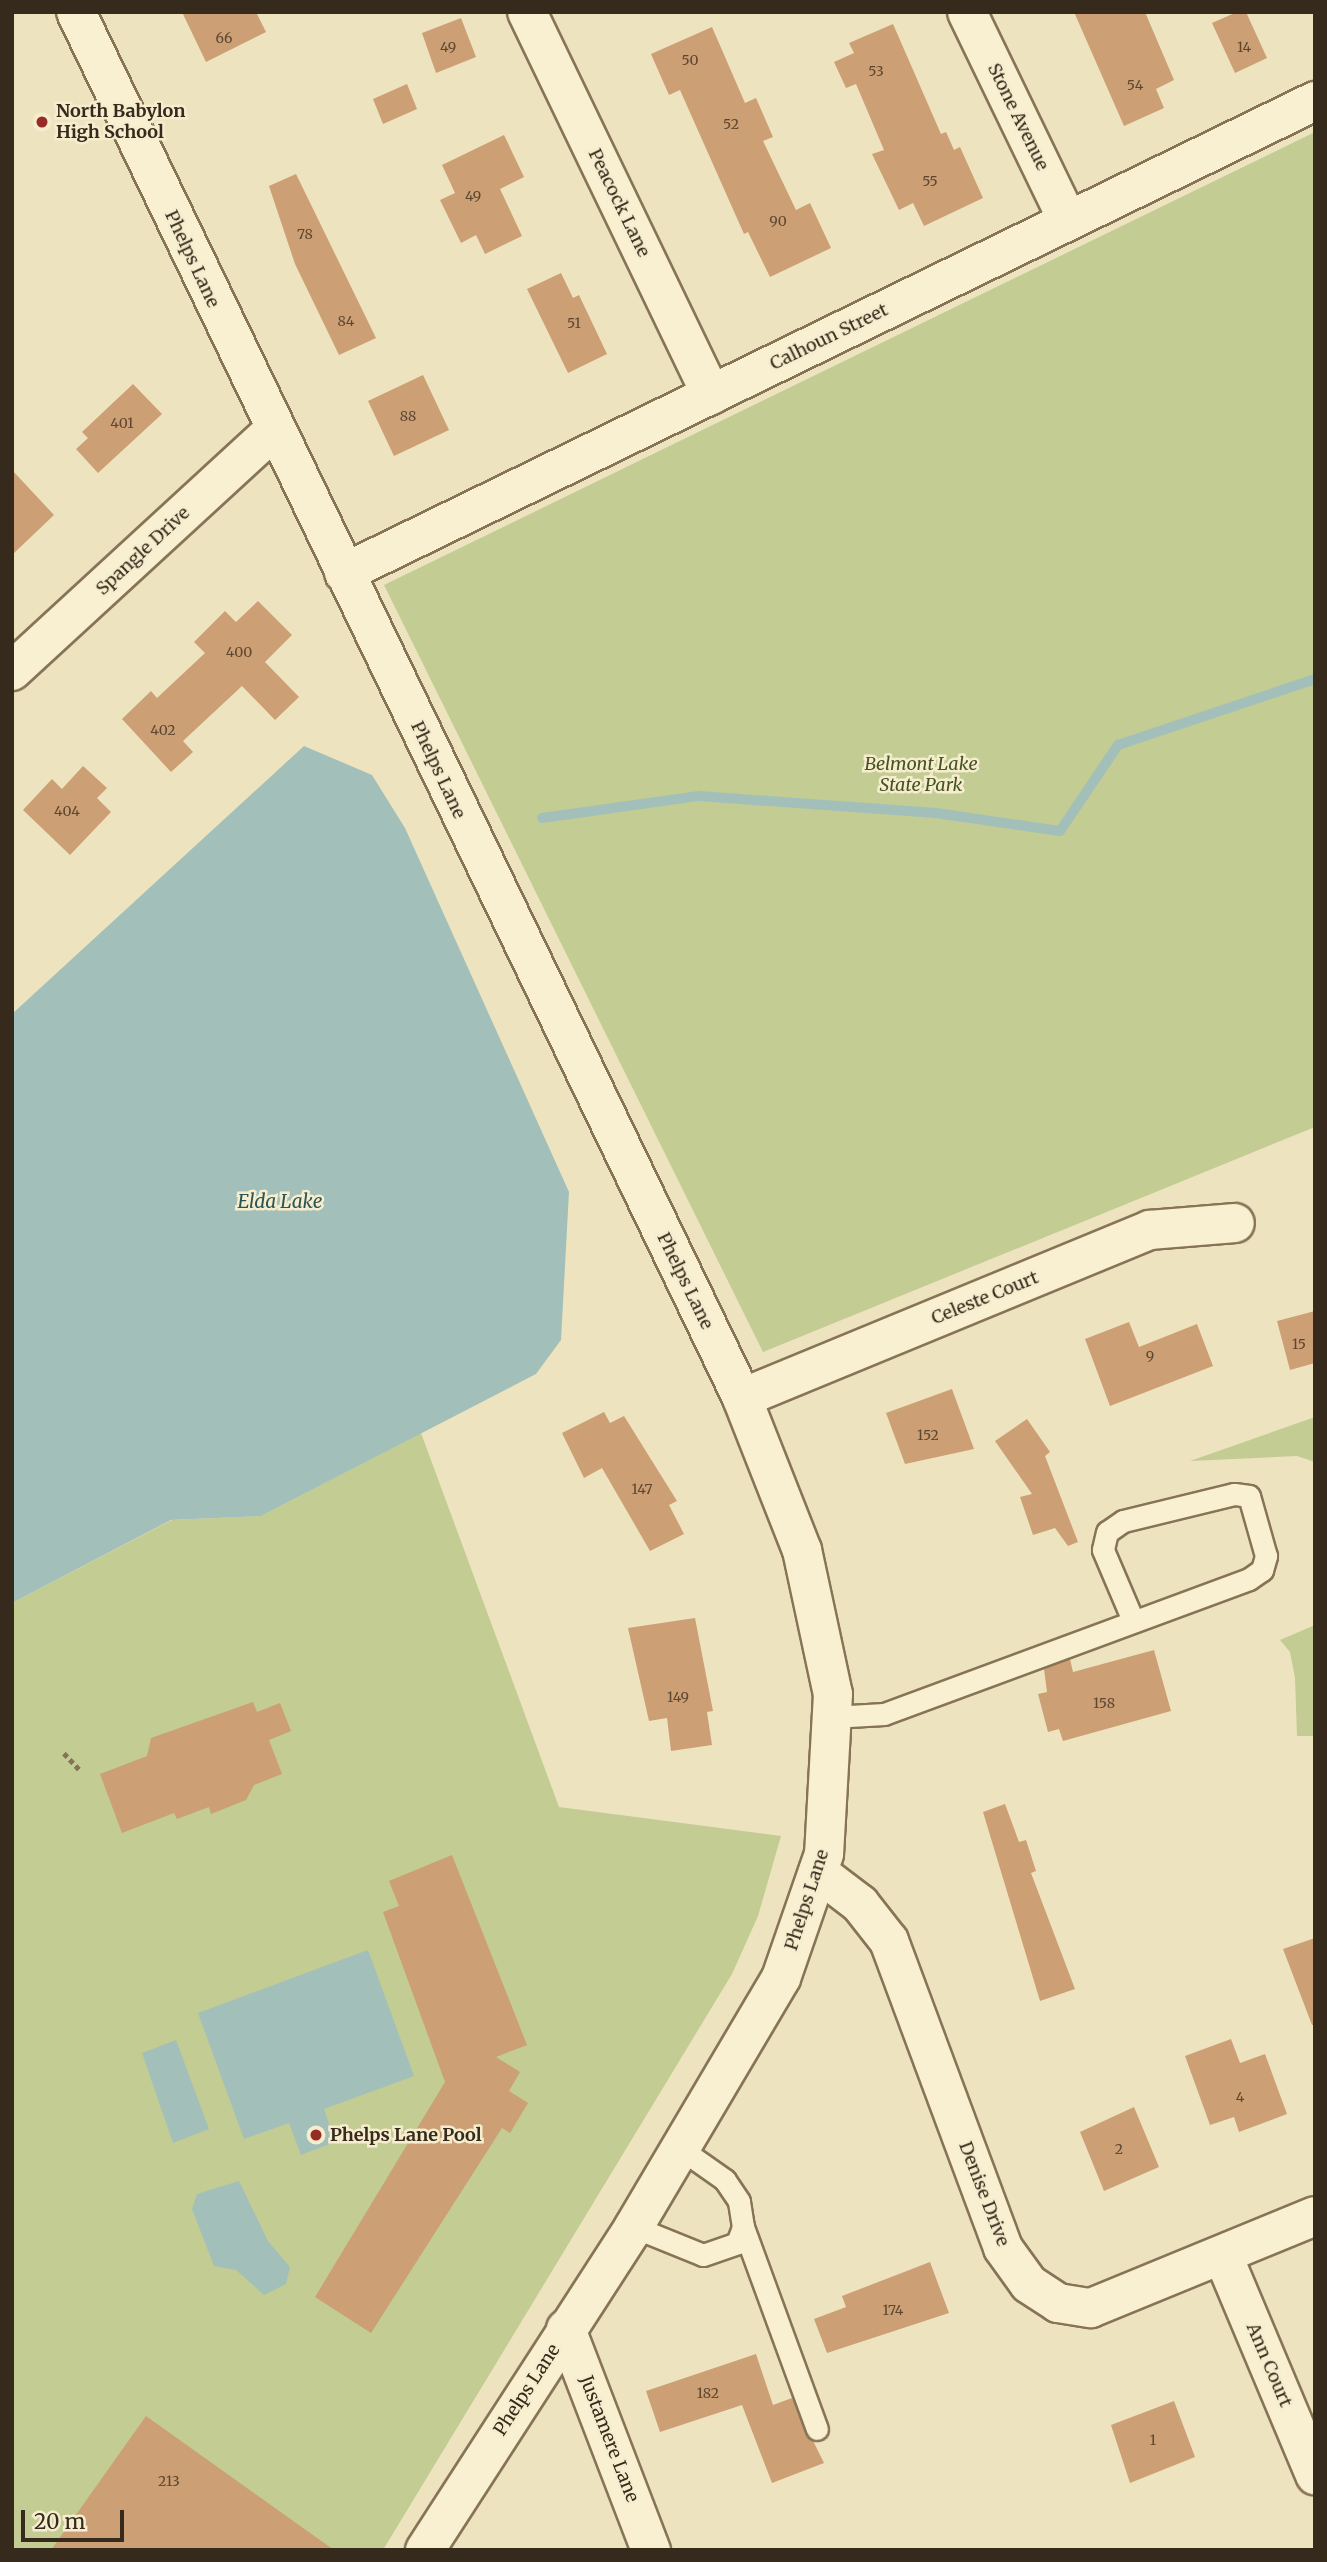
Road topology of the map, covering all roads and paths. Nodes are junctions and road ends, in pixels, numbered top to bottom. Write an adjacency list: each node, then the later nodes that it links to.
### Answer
1 (76, 12): 7 (street, Phelps Lane)
2 (527, 12): 6 (street, Peacock Lane)
3 (967, 12): 5 (street, Stone Avenue)
4 (1315, 101): 5 (street, Calhoun Street)
5 (1068, 221): 6 (street, Calhoun Street)
6 (711, 395): 8 (street, Calhoun Street)
7 (273, 431): 8 (street, Phelps Lane); 9 (street, Spangle Drive)
8 (344, 573): 11 (street, Phelps Lane)
9 (12, 671)
10 (1235, 1223): 11 (street, Celeste Court)
11 (742, 1398): 13 (street, Phelps Lane)
12 (1132, 1618): 12 (lane); 13 (lane)
13 (832, 1717): 16 (street, Phelps Lane)
14 (64, 1753): 15 (path)
15 (80, 1770)
16 (818, 1872): 17 (street, Phelps Lane); 21 (street, Denise Drive)
17 (678, 2147): 19 (street, Phelps Lane); 20 (lane)
18 (1315, 2216): 21 (street, Denise Drive)
19 (634, 2227): 20 (lane); 22 (street, Phelps Lane)
20 (743, 2227): 23 (lane)
21 (1223, 2256): 24 (street, Ann Court)
22 (566, 2329): 25 (street, Phelps Lane); 26 (street, Justamere Lane)
23 (817, 2429)
24 (1315, 2475)
25 (425, 2550)
26 (651, 2550)

